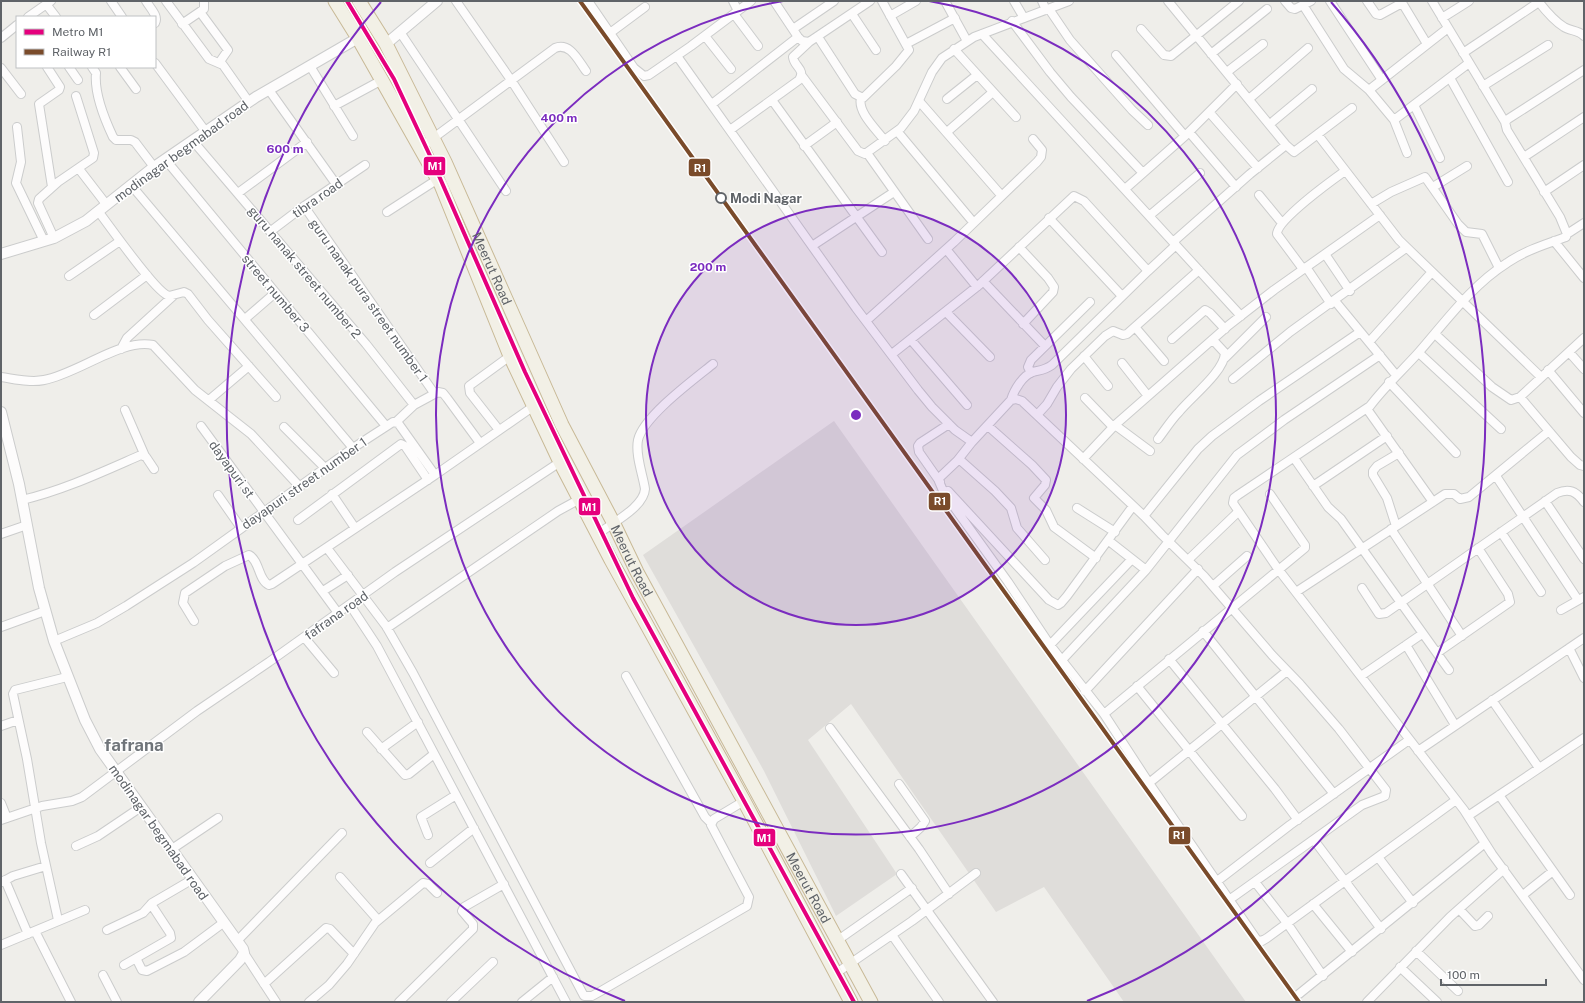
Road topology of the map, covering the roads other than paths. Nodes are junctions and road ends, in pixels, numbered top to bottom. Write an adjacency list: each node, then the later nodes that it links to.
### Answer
1 (111, 1): 41 (street)
2 (146, 1): 42 (street)
3 (166, 1): 48 (street)
4 (204, 1): 36 (street)
5 (335, 1): 62 (highway, Meerut Road)
6 (359, 1): 65 (highway, Meerut Road)
7 (437, 1): 53 (street)
8 (456, 1): 96 (street)
9 (588, 1): 54 (street)
10 (733, 1): 37 (street)
11 (751, 1): 37 (street)
12 (774, 1): 52 (street)
13 (834, 1): 52 (street)
14 (870, 1): 38 (street)
15 (882, 1): 43 (street)
16 (916, 1): 43 (street)
17 (946, 1): 44 (street)
18 (1014, 1): 45 (street)
19 (1042, 1): 34 (street)
20 (1069, 1): 34 (street)
21 (1239, 1): 57 (street)
22 (1285, 1): 32 (street)
23 (1310, 1): 32 (street)
24 (1330, 1): 97 (street)
25 (1367, 1): 29 (street)
26 (1432, 1): 46 (street)
27 (1469, 1): 46 (street)
28 (1173, 2): 57 (street)
29 (1401, 2): 68 (street)
30 (1538, 2): 58 (street); 74 (street)
31 (49, 3): 39 (street); 40 (street)
32 (1303, 5): 103 (street)
33 (645, 7): 54 (street)
34 (1047, 9): 45 (street); 125 (street)
35 (1267, 9): 75 (street)
36 (200, 12): 48 (street); 78 (street)
37 (736, 12): 56 (street); 70 (street)
38 (852, 14): 60 (street); 73 (street)
39 (32, 16)
40 (56, 16)
41 (121, 16)
42 (156, 16)
43 (890, 16): 66 (street)
44 (954, 18): 63 (street); 66 (street)
45 (1024, 18): 47 (street)
46 (1442, 18): 50 (street)
47 (1012, 22): 55 (street); 155 (street)
48 (182, 24): 78 (street)
49 (16, 26): 61 (street)
50 (1448, 28): 68 (street); 74 (street)
51 (1141, 29): 57 (street)
52 (793, 30): 59 (street)
53 (400, 32): 65 (street); 120 (street)
54 (610, 33): 77 (street)
55 (982, 34): 63 (street); 164 (street)
56 (705, 36): 77 (street); 87 (street)
57 (1196, 36): 75 (street)
58 (1584, 36)
59 (798, 37): 64 (street); 113 (street)
60 (818, 37): 64 (street); 107 (street)
61 (1, 38)
62 (358, 38): 81 (street, modinagar begmabad road); 95 (highway, Meerut Road)
63 (967, 41): 72 (street)
64 (809, 42): 92 (street)
65 (386, 44): 134 (highway, Meerut Road)
66 (906, 44): 107 (street)
67 (1263, 44): 90 (street)
68 (1427, 44): 97 (street)
69 (1548, 45): 99 (street)
70 (758, 46)
71 (1308, 48): 109 (street)
72 (954, 49): 91 (street); 111 (street)
73 (876, 50)
74 (1463, 53): 79 (street)
75 (1211, 54): 90 (street)
76 (1116, 55): 131 (street)
77 (677, 56): 113 (street)
78 (219, 63): 112 (street)
79 (1469, 64): 93 (street); 99 (street)
80 (156, 65): 129 (street)
81 (310, 66): 102 (street, modinagar begmabad road); 115 (street)
82 (1, 68): 105 (street)
83 (48, 68): 161 (street)
84 (70, 68): 94 (street)
85 (93, 68): 151 (street)
86 (121, 68): 100 (street)
87 (731, 69)
88 (1584, 70): 123 (street)
89 (586, 71): 96 (street)
90 (1227, 72): 98 (street)
91 (977, 75): 104 (street); 108 (street)
92 (802, 76): 110 (street); 122 (street)
93 (1450, 78): 114 (street); 158 (street)
94 (78, 80)
95 (382, 80): 115 (street); 141 (highway, Meerut Road)
96 (511, 80): 120 (street); 147 (street)
97 (1382, 80): 103 (street)
98 (1237, 84): 109 (street); 117 (street)
99 (1483, 86): 123 (street)
100 (136, 89)
101 (1312, 89): 124 (street)
102 (269, 90): 112 (street, modinagar begmabad road); 138 (street)
103 (1369, 90): 121 (street)
104 (993, 92): 118 (street); 130 (street)
105 (21, 94)
106 (76, 96): 153 (street)
107 (861, 98): 137 (street)
108 (947, 98)
109 (1249, 99): 124 (street)
110 (772, 100): 127 (street); 140 (street)
111 (919, 101): 128 (street); 130 (street)
112 (249, 102): 129 (street, modinagar begmabad road)
113 (712, 104): 127 (street)
114 (1414, 105): 121 (street); 145 (street)
115 (334, 106): 133 (street)
116 (1352, 108): 132 (street)
117 (1209, 112): 131 (street); 152 (street)
118 (1016, 117)
119 (1584, 117): 144 (street)
120 (458, 119): 134 (street); 165 (street)
121 (1394, 120): 142 (street)
122 (837, 122): 140 (street); 143 (street)
123 (1505, 122): 144 (street)
124 (1270, 124): 139 (street)
125 (1148, 126)
126 (17, 127): 184 (street)
127 (730, 130): 189 (street)
128 (897, 131): 137 (street); 179 (street)
129 (206, 132): 136 (street, modinagar begmabad road)
130 (947, 132): 170 (street)
131 (1187, 134): 155 (street); 162 (street)
132 (1318, 135): 139 (street); 154 (street)
133 (353, 136)
134 (433, 138): 141 (street); 312 (highway, Meerut Road)
135 (1033, 139): 170 (street)
136 (193, 140): 146 (street, modinagar begmabad road); 168 (street, guru nanak street number 2)
137 (885, 141): 143 (street)
138 (307, 142): 159 (street); 168 (street)
139 (1286, 145): 152 (street)
140 (804, 146): 176 (street)
141 (420, 148): 157 (highway, Meerut Road)
142 (1407, 152)
143 (867, 154): 166 (street)
144 (1524, 156): 167 (street)
145 (1440, 158)
146 (165, 159): 151 (street, modinagar begmabad road); 206 (street, street number 3)
147 (564, 162)
148 (364, 165): 159 (street, tibra road)
149 (1584, 165): 167 (street)
150 (1467, 166): 163 (street)
151 (154, 167): 160 (street, modinagar begmabad road)
152 (1258, 168): 162 (street)
153 (78, 169): 161 (street); 173 (street)
154 (1345, 170): 171 (street); 180 (street)
155 (1143, 173): 164 (street)
156 (1200, 173): 177 (street)
157 (438, 179): 174 (street); 234 (highway, Meerut Road)
158 (1508, 182)
159 (336, 184): 172 (street, tibra road)
160 (131, 185): 173 (street, modinagar begmabad road); 216 (street)
161 (52, 187): 184 (street)
162 (1236, 187): 188 (street)
163 (1433, 187): 171 (street); 197 (street)
164 (1125, 189): 177 (street)
165 (506, 191)
166 (894, 192): 176 (street); 185 (street)
167 (1544, 192): 183 (street)
168 (238, 193): 182 (street, guru nanak street number 2)
169 (1259, 195): 180 (street)
170 (1001, 196): 179 (street)
171 (1371, 204): 175 (street)
172 (304, 206): 182 (street, tibra road); 251 (street, guru nanak pura street number 1)
173 (102, 208): 184 (street, modinagar begmabad road); 186 (street)
174 (387, 212)
175 (1380, 215): 191 (street); 195 (street)
176 (855, 216): 189 (street); 193 (street)
177 (1149, 216): 188 (street)
178 (1049, 218): 190 (street); 199 (street); 208 (street)
179 (973, 222): 192 (street)
180 (1282, 223): 196 (street)
181 (1584, 223): 183 (street)
182 (271, 231): 258 (street, guru nanak street number 2)
183 (1567, 234): 187 (street)
184 (49, 239): 194 (street, modinagar begmabad road)
185 (928, 239)
186 (120, 241): 201 (street); 202 (street)
187 (1554, 241): 197 (street); 203 (street)
188 (1175, 244): 198 (street); 199 (street)
189 (812, 246): 217 (street)
190 (1019, 247): 204 (street); 218 (street)
191 (1406, 248): 200 (street); 205 (street)
192 (946, 249): 204 (street); 217 (street)
193 (882, 252)
194 (1, 254)
195 (1325, 254): 196 (street); 205 (street)
196 (1305, 268): 210 (street); 214 (street)
197 (1499, 268): 211 (street)
198 (1199, 270): 214 (street); 219 (street)
199 (1148, 271): 208 (street)
200 (1431, 273): 211 (street); 227 (street)
201 (147, 275): 207 (street); 213 (street)
202 (69, 276)
203 (1584, 278)
204 (980, 284): 212 (street); 218 (street)
205 (1350, 291): 210 (street)
206 (275, 293): 216 (street); 270 (street, street number 3)
207 (174, 296): 229 (street); 241 (street)
208 (1122, 296): 244 (street)
209 (1090, 302): 228 (street)
210 (1333, 302): 221 (street); 248 (street)
211 (1464, 302): 222 (street); 247 (street)
212 (946, 312): 225 (street); 236 (street)
213 (94, 315)
214 (1241, 316): 220 (street)
215 (1266, 317): 237 (street)
216 (245, 319): 280 (street)
217 (866, 320): 232 (street)
218 (1023, 324): 228 (street)
219 (1135, 327): 235 (street); 238 (street)
220 (1225, 329): 224 (street); 226 (street)
221 (1360, 332): 227 (street); 309 (street)
222 (1435, 334): 230 (street); 254 (street)
223 (1584, 338): 231 (street)
224 (1172, 339)
225 (911, 340): 232 (street); 259 (street)
226 (1213, 340): 237 (street); 253 (street)
227 (1369, 342): 233 (street)
228 (1045, 346): 244 (street)
229 (121, 349): 246 (street); 256 (street)
230 (1419, 352): 245 (street); 273 (street)
231 (1569, 352): 242 (street); 243 (street)
232 (892, 354): 267 (street)
233 (1380, 355): 245 (street); 322 (street)
234 (510, 356): 260 (highway, Meerut Road); 274 (street)
235 (1084, 356): 250 (street); 265 (street)
236 (990, 357)
237 (1225, 358): 277 (street)
238 (1164, 361)
239 (1122, 363): 253 (street)
240 (712, 364): 312 (street)
241 (249, 366): 252 (street); 256 (street)
242 (1584, 369)
243 (1548, 370): 247 (street); 264 (street)
244 (1031, 372): 257 (street)
245 (1396, 375): 249 (street)
246 (1, 377)
247 (1541, 377): 254 (street)
248 (1233, 379)
249 (1389, 382): 261 (street); 283 (street)
250 (1108, 386)
251 (434, 393): 258 (street); 279 (street)
252 (276, 396)
253 (1148, 396): 272 (street)
254 (1520, 397): 275 (street)
255 (1085, 398): 272 (street)
256 (209, 400): 296 (street)
257 (1011, 400): 265 (street); 271 (street)
258 (414, 405): 266 (street)
259 (967, 405)
260 (534, 406): 274 (street); 288 (highway, Meerut Road)
261 (1367, 409): 276 (street); 285 (street)
262 (125, 410): 284 (street)
263 (1, 412): 301 (street, modinagar begmabad road)
264 (1584, 413)
265 (1037, 415): 287 (street)
266 (396, 422): 270 (street, dayapuri street number 1); 293 (street)
267 (949, 424): 278 (street); 294 (street)
268 (201, 426): 307 (street, dayapuri st)
269 (284, 426): 291 (street)
270 (386, 426): 280 (street, dayapuri street number 1)
271 (988, 426): 278 (street); 327 (street)
272 (1114, 426): 281 (street); 287 (street)
273 (1501, 429)
274 (500, 430): 279 (street)
275 (1549, 431): 289 (street); 292 (street)
276 (1387, 436): 282 (street); 295 (street)
277 (1158, 440)
278 (972, 442): 286 (street)
279 (480, 443): 293 (street)
280 (353, 448): 291 (street, dayapuri street number 1)
281 (1150, 451)
282 (1399, 453): 303 (street); 316 (street)
283 (1456, 453)
284 (145, 456): 290 (street); 301 (street)
285 (1294, 458): 295 (street); 308 (street)
286 (959, 459): 294 (street); 330 (street)
287 (1083, 459): 305 (street)
288 (560, 462): 300 (highway, Meerut Road); 345 (street, fafrana road)
289 (1584, 466)
290 (154, 469)
291 (326, 469): 296 (street, dayapuri street number 1)
292 (1496, 476): 303 (street); 310 (street)
293 (432, 477): 297 (street); 315 (street)
294 (938, 478): 327 (street); 363 (street)
295 (1313, 486): 325 (street)
296 (300, 487): 307 (street, dayapuri street number 1)
297 (332, 494): 311 (street); 315 (street)
298 (1270, 494): 335 (street)
299 (218, 495): 314 (street)
300 (580, 499): 320 (highway, Meerut Road); 355 (street)
301 (22, 500): 313 (street, modinagar begmabad road)
302 (1545, 501): 304 (street); 310 (street); 329 (street)
303 (1432, 502): 316 (street)
304 (1584, 502)
305 (1133, 506): 309 (street); 317 (street)
306 (1077, 508): 317 (street)
307 (265, 511): 314 (street, dayapuri street number 1); 333 (street, dayapuri st)
308 (1238, 512): 331 (street); 335 (street)
309 (1144, 516): 322 (street)
310 (1524, 516): 318 (street); 346 (street)
311 (298, 520)
312 (613, 522): 320 (street); 332 (highway, Meerut Road)
313 (27, 524): 319 (street); 350 (street, modinagar begmabad road)
314 (241, 528): 361 (street, dayapuri street number 1)
315 (356, 528): 323 (street)
316 (1393, 528): 325 (street); 339 (street)
317 (1115, 532): 321 (street)
318 (1501, 532): 324 (street); 344 (street)
319 (1, 534)
320 (598, 534): 337 (highway, Meerut Road)
321 (1109, 541): 327 (street); 328 (street)
322 (1169, 542): 331 (street); 336 (street)
323 (327, 548): 333 (street); 338 (street)
324 (1478, 548): 339 (street); 358 (street)
325 (1361, 549): 343 (street); 347 (street)
326 (1247, 556): 340 (street)
327 (1096, 558)
328 (1132, 559): 336 (street); 363 (street)
329 (1584, 559)
330 (1045, 560)
331 (1188, 560): 334 (street)
332 (633, 564): 337 (highway); 456 (highway, Meerut Road)
333 (304, 565): 342 (street, dayapuri st); 353 (street)
334 (1198, 569): 340 (street); 376 (street)
335 (1278, 569): 343 (street); 349 (street)
336 (1146, 570): 367 (street)
337 (618, 573): 402 (highway, Meerut Road)
338 (348, 575): 342 (street); 345 (street)
339 (1428, 583): 347 (street); 358 (street)
340 (1213, 586): 349 (street)
341 (1362, 588): 347 (street)
342 (323, 591): 352 (street, dayapuri st)
343 (1296, 592): 372 (street)
344 (1541, 592)
345 (364, 595): 348 (street, fafrana road); 355 (street)
346 (1582, 599): 351 (street)
347 (1400, 603): 357 (street)
348 (350, 605): 352 (street, fafrana road); 381 (street)
349 (1231, 608): 356 (street); 369 (street)
350 (45, 610): 354 (street); 361 (street, modinagar begmabad road)
351 (1561, 610)
352 (338, 613): 359 (street, fafrana road)
353 (194, 621)
354 (1, 627)
355 (387, 628): 411 (street)
356 (1202, 631): 366 (street); 377 (street)
357 (1422, 634): 362 (street); 365 (street)
358 (1462, 636): 365 (street)
359 (304, 637): 370 (street); 395 (street, fafrana road)
360 (1584, 638): 364 (street)
361 (54, 641): 373 (street, modinagar begmabad road)
362 (1406, 644): 372 (street); 383 (street)
363 (1050, 645): 367 (street)
364 (1570, 648): 374 (street); 378 (street)
365 (1437, 653): 368 (street)
366 (1169, 659): 375 (street); 382 (street)
367 (1062, 660): 376 (street)
368 (1449, 670)
369 (1287, 672): 377 (street); 393 (street)
370 (334, 673)
371 (626, 676): 411 (street)
372 (1361, 676): 388 (street)
373 (67, 677): 380 (street); 395 (street, modinagar begmabad road)
374 (1584, 678)
375 (1137, 686): 379 (street); 390 (street)
376 (1086, 691): 379 (street)
377 (1255, 696): 382 (street); 398 (street)
378 (1492, 700): 383 (street); 394 (street)
379 (1104, 714): 396 (street)
380 (18, 720): 384 (street); 405 (street)
381 (418, 722): 389 (street); 392 (street)
382 (1221, 724): 390 (street); 410 (street)
383 (1455, 725): 391 (street)
384 (1, 726)
385 (830, 728): 415 (street)
386 (367, 732): 389 (street)
387 (1584, 738): 394 (street)
388 (1409, 740): 391 (street); 393 (street)
389 (381, 749): 392 (street)
390 (1188, 751): 396 (street); 406 (street)
391 (1418, 751): 401 (street)
392 (434, 754): 399 (street)
393 (1369, 768): 398 (street); 416 (street)
394 (1540, 768): 400 (street)
395 (115, 770): 404 (street, modinagar begmabad road); 405 (street, fafrana road)
396 (1149, 783): 431 (street)
397 (898, 784): 415 (street)
398 (1334, 794): 410 (street)
399 (456, 795): 412 (street); 414 (street)
400 (1499, 795): 407 (street); 424 (street)
401 (1456, 800): 407 (street); 420 (street)
402 (744, 801): 411 (street); 467 (highway, Meerut Road)
403 (1, 803): 409 (street)
404 (142, 807): 418 (street); 419 (street, modinagar begmabad road)
405 (35, 808): 409 (street, fafrana road); 422 (street)
406 (1242, 816)
407 (1468, 816): 417 (street)
408 (218, 818): 419 (street)
409 (4, 819)
410 (1298, 820): 431 (street)
411 (711, 823)
412 (474, 828): 421 (street); 433 (street)
413 (342, 833): 455 (street)
414 (428, 835)
415 (910, 837): 436 (street)
416 (1314, 840): 430 (street); 432 (street)
417 (1485, 843): 423 (street); 440 (street)
418 (76, 846)
419 (172, 849): 428 (street, modinagar begmabad road)
420 (1378, 856): 430 (street); 440 (street)
421 (430, 863)
422 (46, 866): 429 (street); 447 (street)
423 (1504, 869): 437 (street); 443 (street)
424 (1553, 871): 437 (street); 438 (street)
425 (976, 873): 436 (street)
426 (901, 874): 434 (street)
427 (340, 877): 448 (street)
428 (193, 879): 441 (street); 449 (street, modinagar begmabad road)
429 (3, 881): 453 (street)
430 (1343, 881): 442 (street); 451 (street)
431 (1216, 882): 439 (street)
432 (1255, 882): 439 (street); 450 (street)
433 (504, 884): 470 (street); 481 (street)
434 (912, 888): 445 (street); 456 (street)
435 (437, 893): 448 (street)
436 (949, 894): 445 (street)
437 (1522, 895): 471 (street)
438 (1570, 895)
439 (1229, 900): 450 (street)
440 (1413, 903): 451 (street)
441 (150, 904): 452 (street); 462 (street)
442 (1313, 904): 450 (street); 459 (street)
443 (1459, 908): 446 (street); 458 (street)
444 (86, 910): 447 (street)
445 (927, 910): 454 (street); 487 (street)
446 (1488, 916)
447 (58, 920): 453 (street)
448 (378, 920): 461 (street)
449 (223, 923): 455 (street, modinagar begmabad road); 462 (street)
450 (1287, 923): 469 (street)
451 (1381, 929): 459 (street)
452 (107, 930)
453 (32, 932): 457 (street); 476 (street)
454 (892, 935): 464 (street); 486 (street)
455 (237, 940): 460 (street, modinagar begmabad road)
456 (838, 940): 464 (highway, Meerut Road)
457 (1, 945)
458 (1416, 951): 466 (street); 473 (street)
459 (1352, 952): 469 (street)
460 (244, 953): 472 (street); 478 (street)
461 (354, 954): 472 (street); 480 (street)
462 (136, 958): 465 (street)
463 (493, 962): 475 (street)
464 (850, 964): 467 (street); 485 (highway, Meerut Road)
465 (124, 965)
466 (1400, 967): 488 (street); 489 (street)
467 (835, 974): 484 (highway, Meerut Road)
468 (103, 976): 477 (street)
469 (1323, 976): 474 (street)
470 (553, 977): 482 (street); 483 (street)
471 (1584, 980)
472 (264, 984): 479 (street)
473 (1458, 990)
474 (1299, 994)
475 (455, 1001)
476 (71, 1002)
477 (117, 1002)
478 (199, 1002)
479 (276, 1002)
480 (309, 1002)
481 (399, 1002)
482 (522, 1002)
483 (566, 1002)
484 (851, 1002)
485 (871, 1002)
486 (939, 1002)
487 (993, 1002)
488 (1367, 1002)
489 (1437, 1002)

